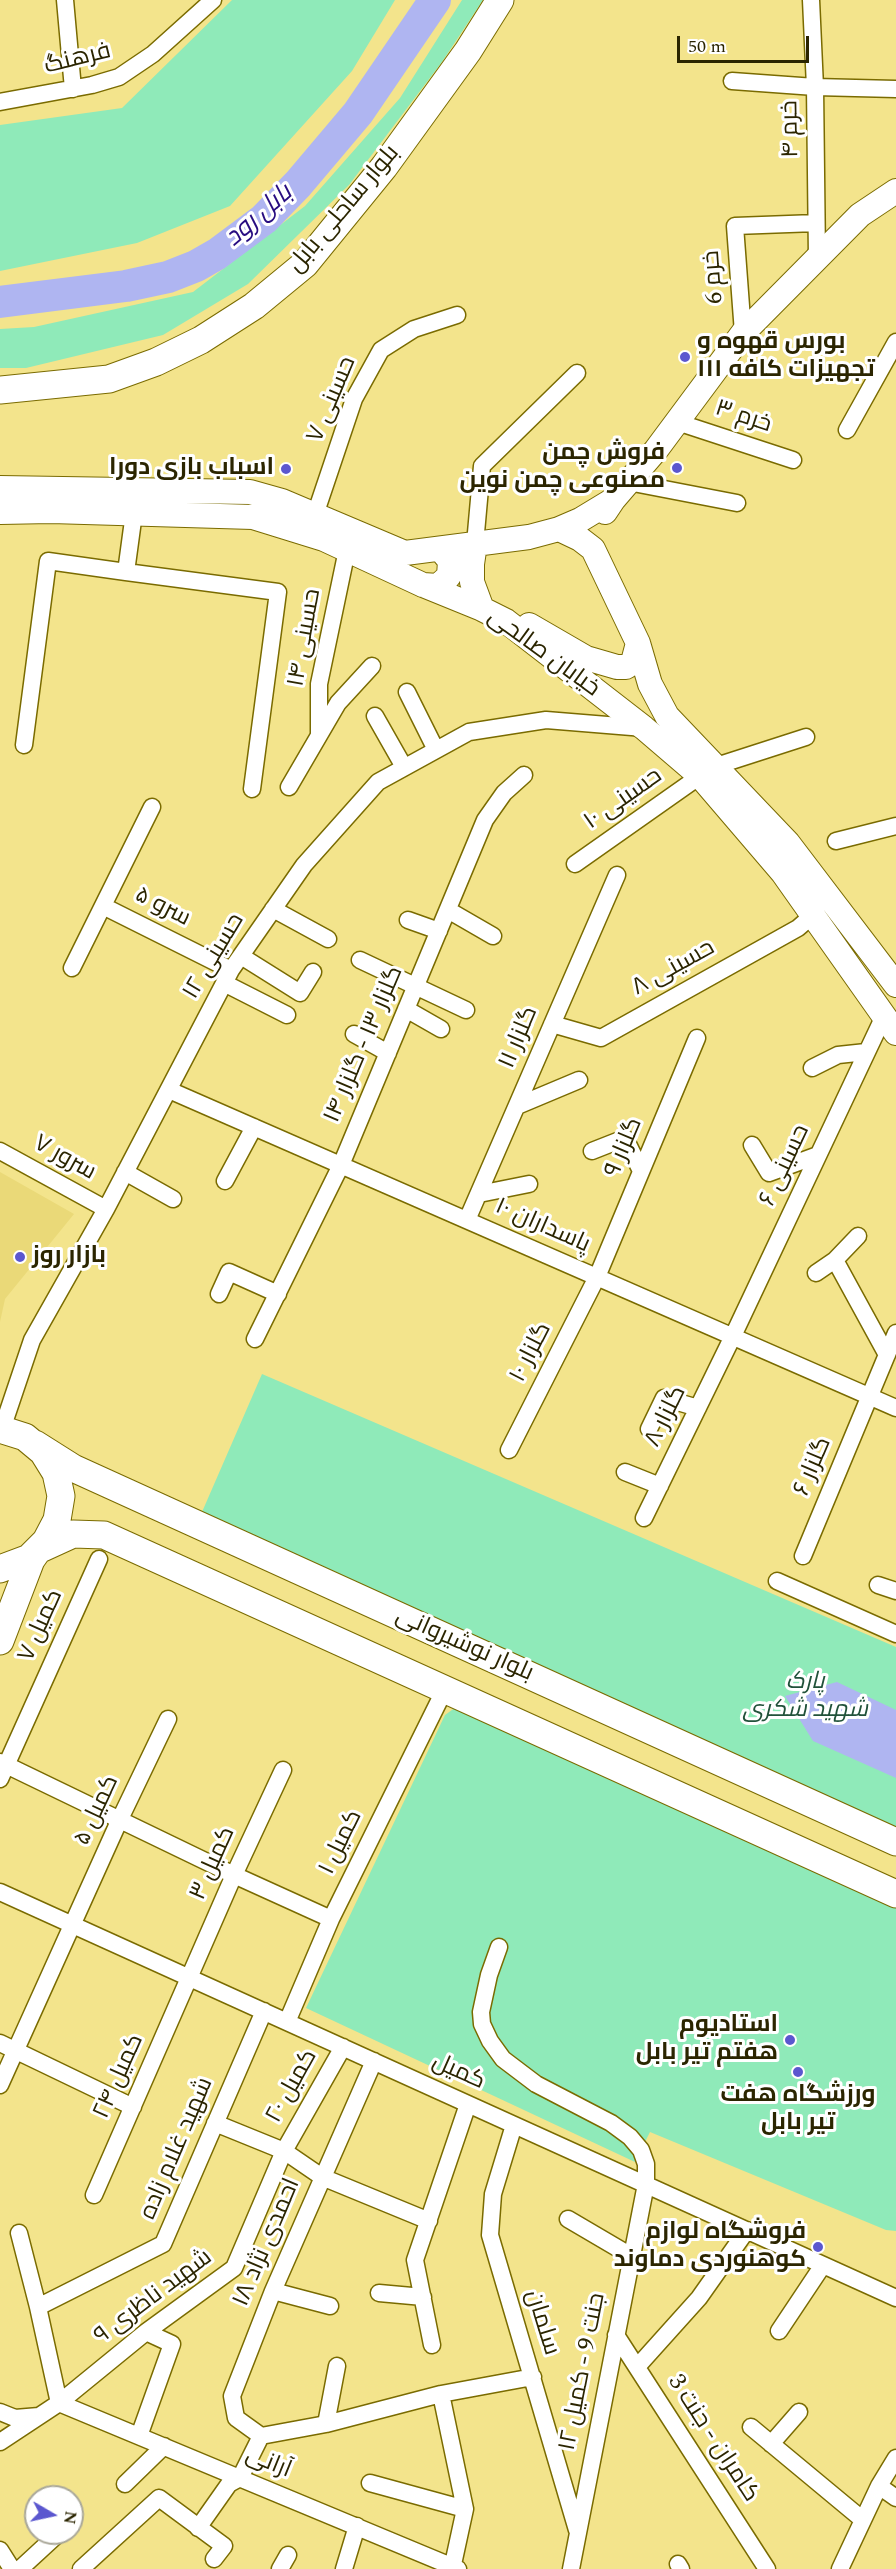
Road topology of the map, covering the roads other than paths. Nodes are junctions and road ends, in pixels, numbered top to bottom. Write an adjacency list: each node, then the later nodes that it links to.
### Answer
1 (65, 0): 7 (street)
2 (213, 0): 7 (street, فرهنگ)
3 (500, 0): 17 (main road, بلوار ساحلی بابل)
4 (811, 0): 6 (street, خرم ۴)
5 (732, 81): 6 (street)
6 (815, 87): 8 (street); 11 (street, خرم ۴)
7 (73, 89): 9 (street, فرهنگ)
8 (896, 89)
9 (0, 102)
10 (896, 191): 12 (main road)
11 (816, 223): 12 (street, خرم ۴); 14 (street, خرم 6)
12 (817, 259): 14 (main road)
13 (457, 315): 27 (street, حسینی ۷)
14 (743, 333): 18 (main road)
15 (896, 342): 19 (street)
16 (577, 373): 29 (street)
17 (0, 390)
18 (677, 422): 20 (street, خرم ۳); 21 (main road)
19 (847, 430)
20 (793, 460)
21 (628, 482): 23 (main road); 24 (street)
22 (0, 488): 27 (main road)
23 (613, 500): 28 (main road); 30 (main road)
24 (737, 502)
25 (0, 512): 26 (main road, خيابان صالحی)
26 (134, 513): 31 (main road, خيابان صالحی); 33 (street)
27 (315, 515): 32 (main road)
28 (559, 529): 29 (main road); 30 (main road)
29 (475, 544): 32 (main road); 35 (main road)
30 (592, 549): 37 (main road, خيابان صالحی)
31 (347, 550): 34 (main road, خيابان صالحی); 43 (street, حسینی ۱۴)
32 (441, 550): 34 (main road)
33 (126, 572): 45 (street); 51 (street)
34 (423, 585): 35 (main road, خيابان صالحی)
35 (482, 609): 36 (main road, خيابان صالحی)
36 (506, 621): 37 (main road); 42 (main road, خيابان صالحی)
37 (638, 644): 41 (main road, خيابان صالحی)
38 (372, 666): 43 (street)
39 (407, 692): 46 (street)
40 (375, 716): 47 (street)
41 (667, 716): 42 (main road); 48 (main road, خيابان صالحی)
42 (644, 728): 46 (street, حسینی ۱۲); 48 (main road, خيابان صالحی)
43 (319, 734): 50 (street)
44 (806, 737): 48 (street, حسینی ۱۰)
45 (24, 745)
46 (436, 750): 47 (street, حسینی ۱۲)
47 (404, 767): 58 (street, حسینی ۱۲)
48 (708, 771): 55 (street, حسینی ۱۰); 60 (main road, خيابان صالحی); 69 (main road, خيابان صالحی)
49 (524, 775): 59 (street, گلزار ۱۳ - گلزار ۱۴)
50 (288, 787)
51 (252, 789)
52 (152, 807): 57 (street)
53 (896, 826): 54 (street)
54 (836, 842)
55 (575, 864)
56 (617, 874): 74 (street, گلزار ١١)
57 (103, 906): 66 (street); 67 (street, سرو ۵)
58 (273, 909): 64 (street); 67 (street, حسینی ۱۲)
59 (448, 910): 62 (street, گلزار ۱۳ - گلزار ۱۴); 63 (street)
60 (813, 915): 74 (street, حسینی ۸); 75 (main road, خيابان صالحی)
61 (408, 920): 62 (street)
62 (439, 931): 70 (street, گلزار ۱۳ - گلزار ۱۴)
63 (493, 936)
64 (328, 939)
65 (360, 960): 70 (street)
66 (72, 969)
67 (232, 970): 68 (street); 73 (street); 83 (street, حسینی ۱۲)
68 (313, 972)
69 (892, 980)
70 (416, 986): 71 (street, گلزار ۱۳ - گلزار ۱۴); 72 (street)
71 (406, 1009): 76 (street); 80 (street, گلزار ۱۳ - گلزار ۱۴)
72 (466, 1010)
73 (287, 1015)
74 (552, 1024): 84 (street, گلزار ١١)
75 (890, 1024): 79 (street, حسینی ۶)
76 (441, 1029)
77 (354, 1034): 80 (street)
78 (697, 1038): 91 (street, گلزار ٩)
79 (866, 1052): 81 (street); 89 (street, حسینی ۶)
80 (388, 1053): 90 (street, گلزار ۱۳ - گلزار ۱۴)
81 (812, 1068)
82 (579, 1080): 84 (street)
83 (169, 1090): 85 (street, پاسداران ١٠); 92 (street, حسینی ۱۲)
84 (517, 1106): 95 (street, گلزار ١١)
85 (254, 1127): 90 (street, پاسداران ١٠); 93 (street)
86 (752, 1145): 89 (street)
87 (0, 1151): 97 (street, سرور ۷)
88 (592, 1151): 91 (street)
89 (818, 1155): 106 (street, حسینی ۶)
90 (341, 1165): 98 (street, پاسداران ١٠); 104 (street, گلزار ۱۳ - گلزار ۱۴)
91 (641, 1171): 102 (street, گلزار ٩)
92 (125, 1172): 96 (street); 97 (street, حسینی ۱۲)
93 (225, 1181)
94 (529, 1184): 95 (street)
95 (479, 1194): 98 (street, گلزار ١١)
96 (173, 1199)
97 (106, 1209): 112 (street, حسینی ۱۲)
98 (467, 1220): 102 (street, پاسداران ١٠)
99 (858, 1236): 100 (street)
100 (835, 1260): 101 (street); 108 (street)
101 (816, 1273)
102 (597, 1277): 106 (street, پاسداران ١٠); 115 (street, گلزار ۱۰)
103 (219, 1294): 104 (street)
104 (278, 1294): 107 (street, گلزار ۱۳ - گلزار ۱۴)
105 (896, 1333): 108 (street, گلزار ۶)
106 (733, 1336): 109 (street, پاسداران ١٠); 110 (street, گلزار ۸)
107 (255, 1339)
108 (887, 1355): 109 (street, گلزار ۶)
109 (871, 1397): 111 (street, پاسداران ١٠); 120 (street, گلزار ۶)
110 (698, 1408): 113 (street); 117 (street, گلزار ۸)
111 (896, 1408)
112 (1, 1429): 114 (main road, بلوار نوشیروانی)
113 (649, 1429)
114 (35, 1444): 119 (main road); 133 (main road, بلوار نوشیروانی)
115 (509, 1450)
116 (625, 1472): 117 (street)
117 (660, 1486): 118 (street, گلزار ۸)
118 (644, 1518)
119 (38, 1550): 122 (main road, بلوار نوشیروانی); 127 (main road); 128 (main road, بلوار نوشیروانی)
120 (802, 1556)
121 (99, 1559): 130 (street, کمیل ۷)
122 (0, 1569)
123 (777, 1581): 126 (street)
124 (878, 1585): 125 (street)
125 (896, 1591)
126 (896, 1634)
127 (0, 1641)
128 (445, 1689): 136 (main road, بلوار نوشیروانی); 137 (street, کمیل ۱)
129 (168, 1719): 132 (street, کمیل ۵)
130 (2, 1768): 132 (street)
131 (283, 1770): 134 (street, کمیل ۳)
132 (120, 1819): 134 (street); 138 (street, کمیل ۵)
133 (896, 1842)
134 (234, 1875): 137 (street); 140 (street, کمیل ۳)
135 (0, 1892): 138 (street, کمیل)
136 (896, 1894)
137 (331, 1919): 142 (street, کمیل ۱)
138 (74, 1925): 140 (street, کمیل); 145 (street, کمیل ۵)
139 (499, 1947): 154 (street, جنت 9 - کمیل ۱۲)
140 (190, 1978): 141 (street, کمیل); 149 (street, کمیل ۲۴)
141 (264, 2011): 142 (street, کمیل); 150 (street, شهید غلام زاده)
142 (287, 2022): 144 (street, کمیل)
143 (0, 2043): 145 (street)
144 (343, 2047): 146 (street, کمیل); 152 (street, کمیل ۲۰)
145 (17, 2050): 147 (street, کمیل ۵); 149 (street)
146 (374, 2061): 148 (street, کمیل); 153 (street, احمدی نژاد ۱۸)
147 (0, 2085)
148 (468, 2104): 151 (street, کمیل); 157 (street)
149 (133, 2107): 155 (street, کمیل ۲۴)
150 (215, 2123): 152 (street); 167 (street, شهید غلام زاده)
151 (514, 2125): 154 (street, کمیل); 174 (street, سلمان)
152 (284, 2151): 153 (street); 169 (street, شهید ناظری ۹)
153 (322, 2177): 157 (street); 162 (street, احمدی نژاد ۱۸)
154 (646, 2184): 158 (street, کمیل); 160 (street, جنت 9 - کمیل ۱۲)
155 (94, 2195)
156 (568, 2219): 160 (street)
157 (429, 2221): 164 (street)
158 (747, 2230): 161 (street, کمیل); 173 (street)
159 (19, 2233): 167 (street)
160 (631, 2256): 170 (street, جنت 9 - کمیل ۱۲)
161 (823, 2265): 165 (street, کمیل); 168 (street)
162 (273, 2291): 166 (street); 183 (street, احمدی نژاد ۱۸)
163 (379, 2293): 164 (street)
164 (423, 2297): 171 (street)
165 (896, 2298)
166 (330, 2306)
167 (38, 2307): 176 (street)
168 (779, 2331)
169 (146, 2332): 176 (street, شهید ناظری ۹); 182 (street)
170 (616, 2335): 173 (street, کامران - جنت 3); 197 (street, جنت 9 - کمیل ۱۲)
171 (432, 2345)
172 (337, 2366): 180 (street)
173 (637, 2367): 201 (street, کامران - جنت 3)
174 (533, 2377): 175 (street); 197 (street, سلمان)
175 (441, 2394): 180 (street); 193 (street)
176 (59, 2403): 179 (street, شهید ناظری ۹); 182 (street, آرانی)
177 (0, 2412): 179 (street)
178 (799, 2412): 185 (street)
179 (39, 2416): 184 (street, شهید ناظری ۹)
180 (326, 2424): 183 (street)
181 (751, 2427): 185 (street)
182 (139, 2436): 186 (street, آرانی)
183 (261, 2436): 188 (street)
184 (0, 2442)
185 (771, 2444): 194 (street)
186 (164, 2446): 188 (street, آرانی); 190 (street)
187 (896, 2458): 191 (street)
188 (240, 2478): 195 (street, آرانی); 196 (street)
189 (370, 2483): 193 (street)
190 (125, 2484)
191 (879, 2486): 192 (street); 194 (street)
192 (896, 2498)
193 (465, 2509): 202 (street)
194 (863, 2520): 209 (street)
195 (357, 2526): 202 (street, آرانی); 206 (street)
196 (198, 2528): 200 (street); 205 (street)
197 (578, 2534): 207 (street, جنت 9 - کمیل ۱۲)
198 (46, 2545): 204 (street)
199 (0, 2550): 203 (street)
200 (214, 2559)
201 (765, 2566): 208 (street)
202 (454, 2568)
203 (12, 2569)
204 (20, 2569)
205 (81, 2569)
206 (344, 2569)
207 (571, 2569)
208 (747, 2569)
209 (840, 2569)

